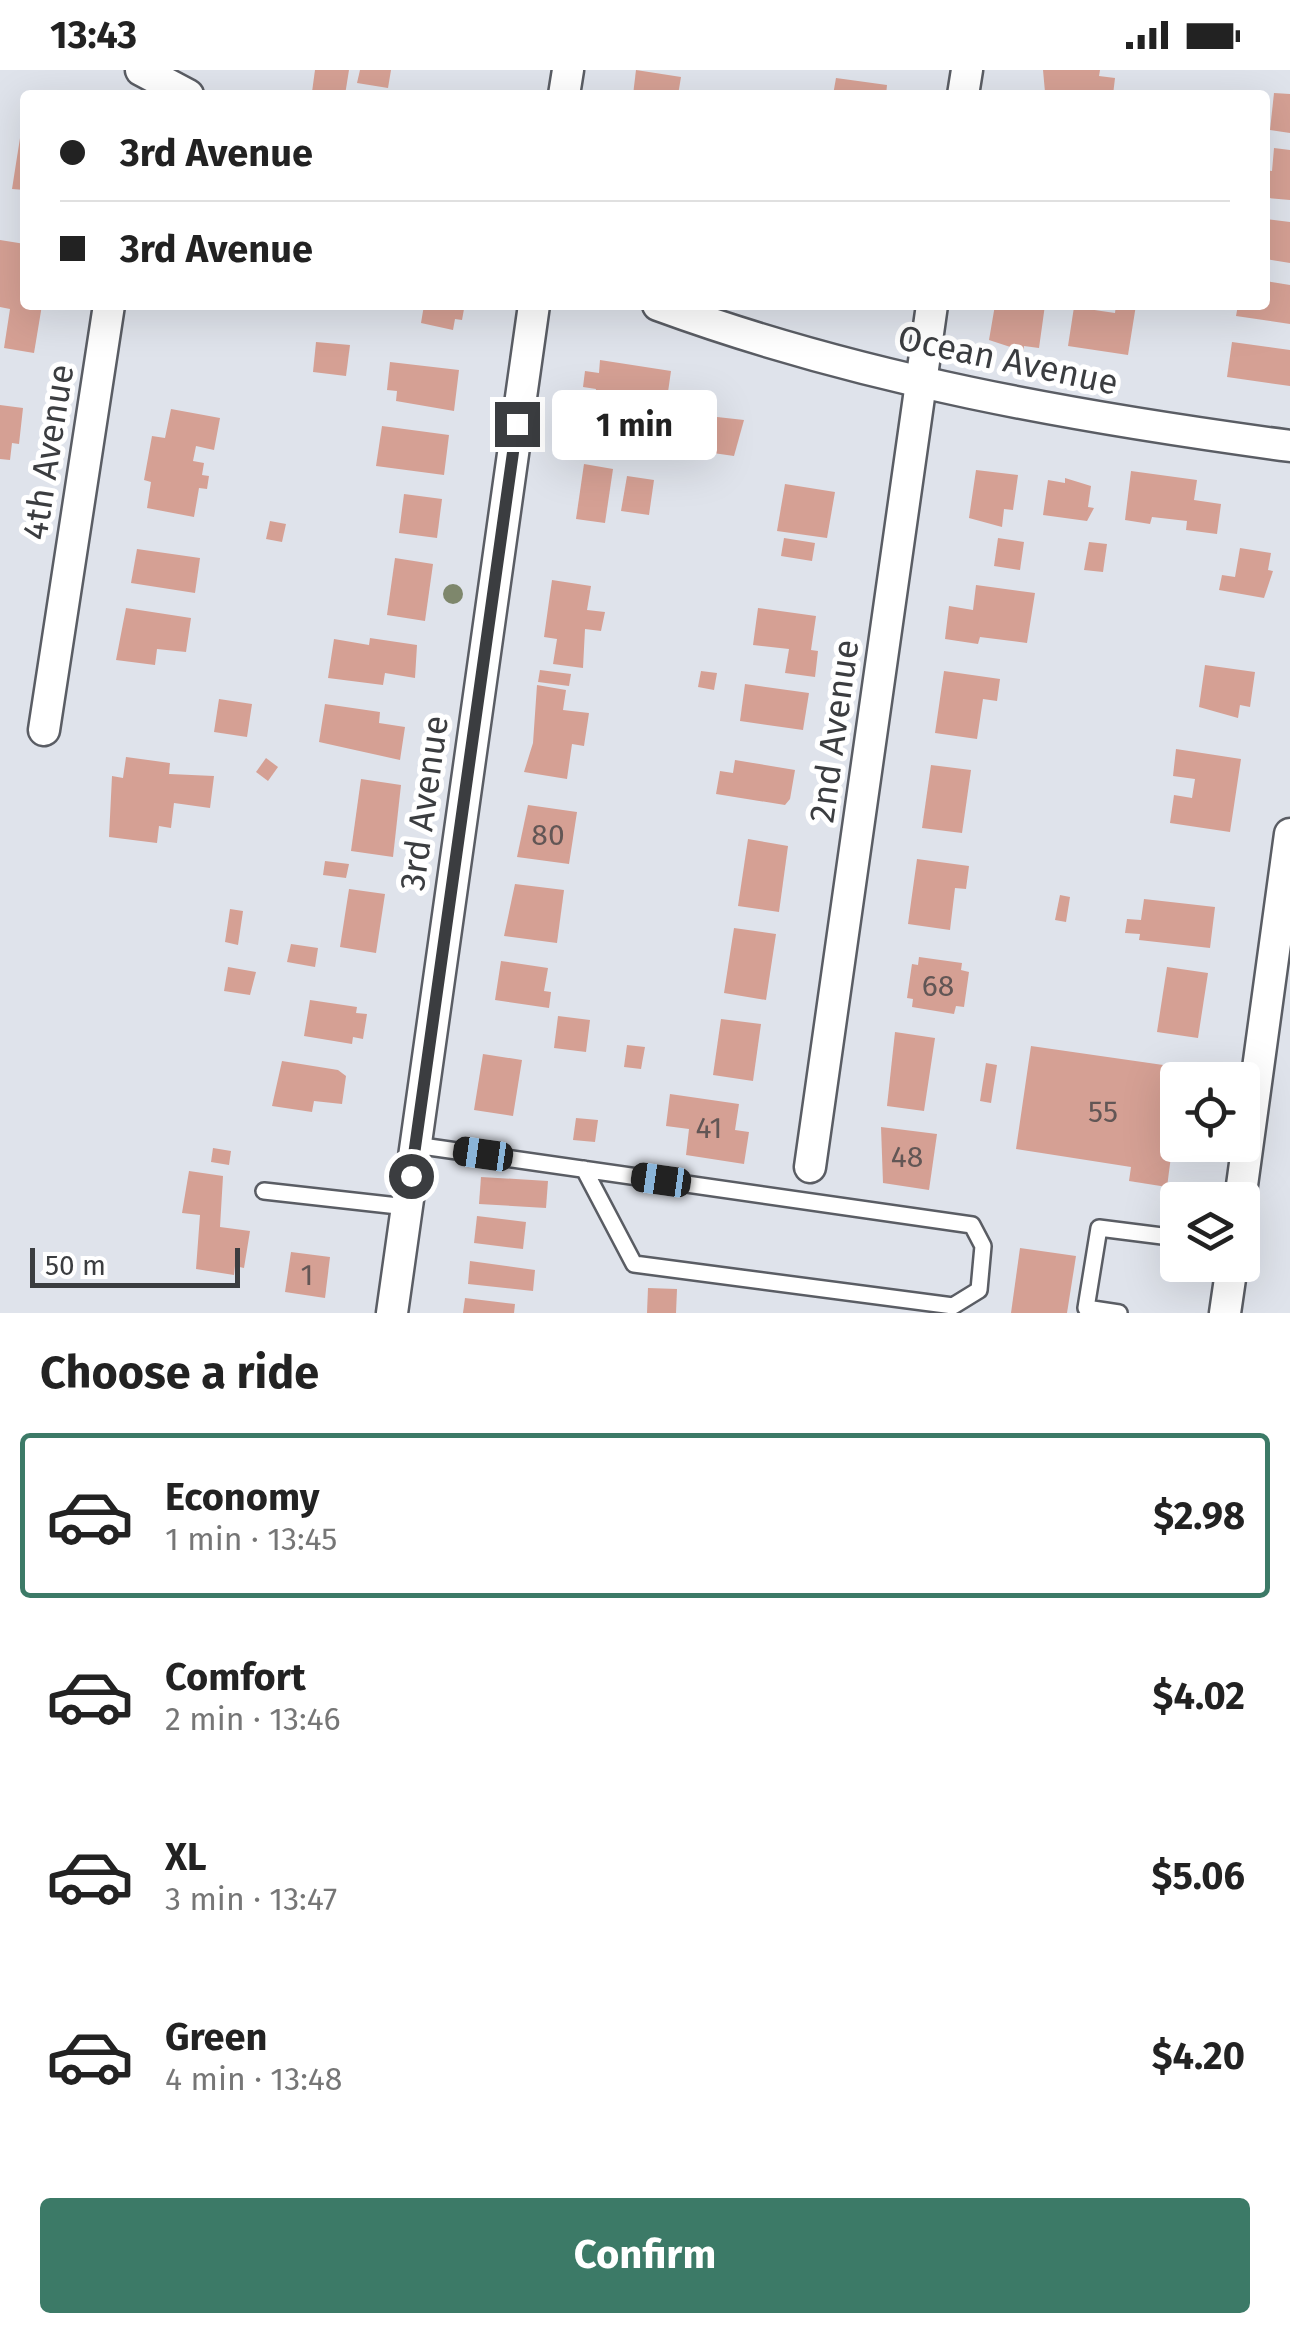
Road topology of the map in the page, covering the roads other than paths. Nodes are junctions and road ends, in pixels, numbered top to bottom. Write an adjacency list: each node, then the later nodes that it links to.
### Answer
1 (143, 77): 2 (street)
2 (176, 90)
3 (108, 310): 9 (street, 4th Avenue)
4 (533, 310): 12 (street, 3rd Avenue)
5 (672, 310): 7 (street, Ocean Avenue)
6 (931, 310): 7 (street, 2nd Avenue)
7 (920, 382): 8 (street, Ocean Avenue); 13 (street, 2nd Avenue)
8 (1290, 446)
9 (44, 730)
10 (1290, 834): 11 (street)
11 (1286, 895): 15 (street)
12 (416, 1145): 14 (lane); 17 (street, 3rd Avenue)
13 (810, 1166)
14 (584, 1169): 14 (lane)
15 (1243, 1182)
16 (264, 1191): 17 (lane)
17 (407, 1206): 20 (street, 3rd Avenue)
18 (1160, 1236): 21 (lane)
19 (1230, 1282): 22 (street)
20 (392, 1313)
21 (1119, 1313)
22 (1225, 1313)

